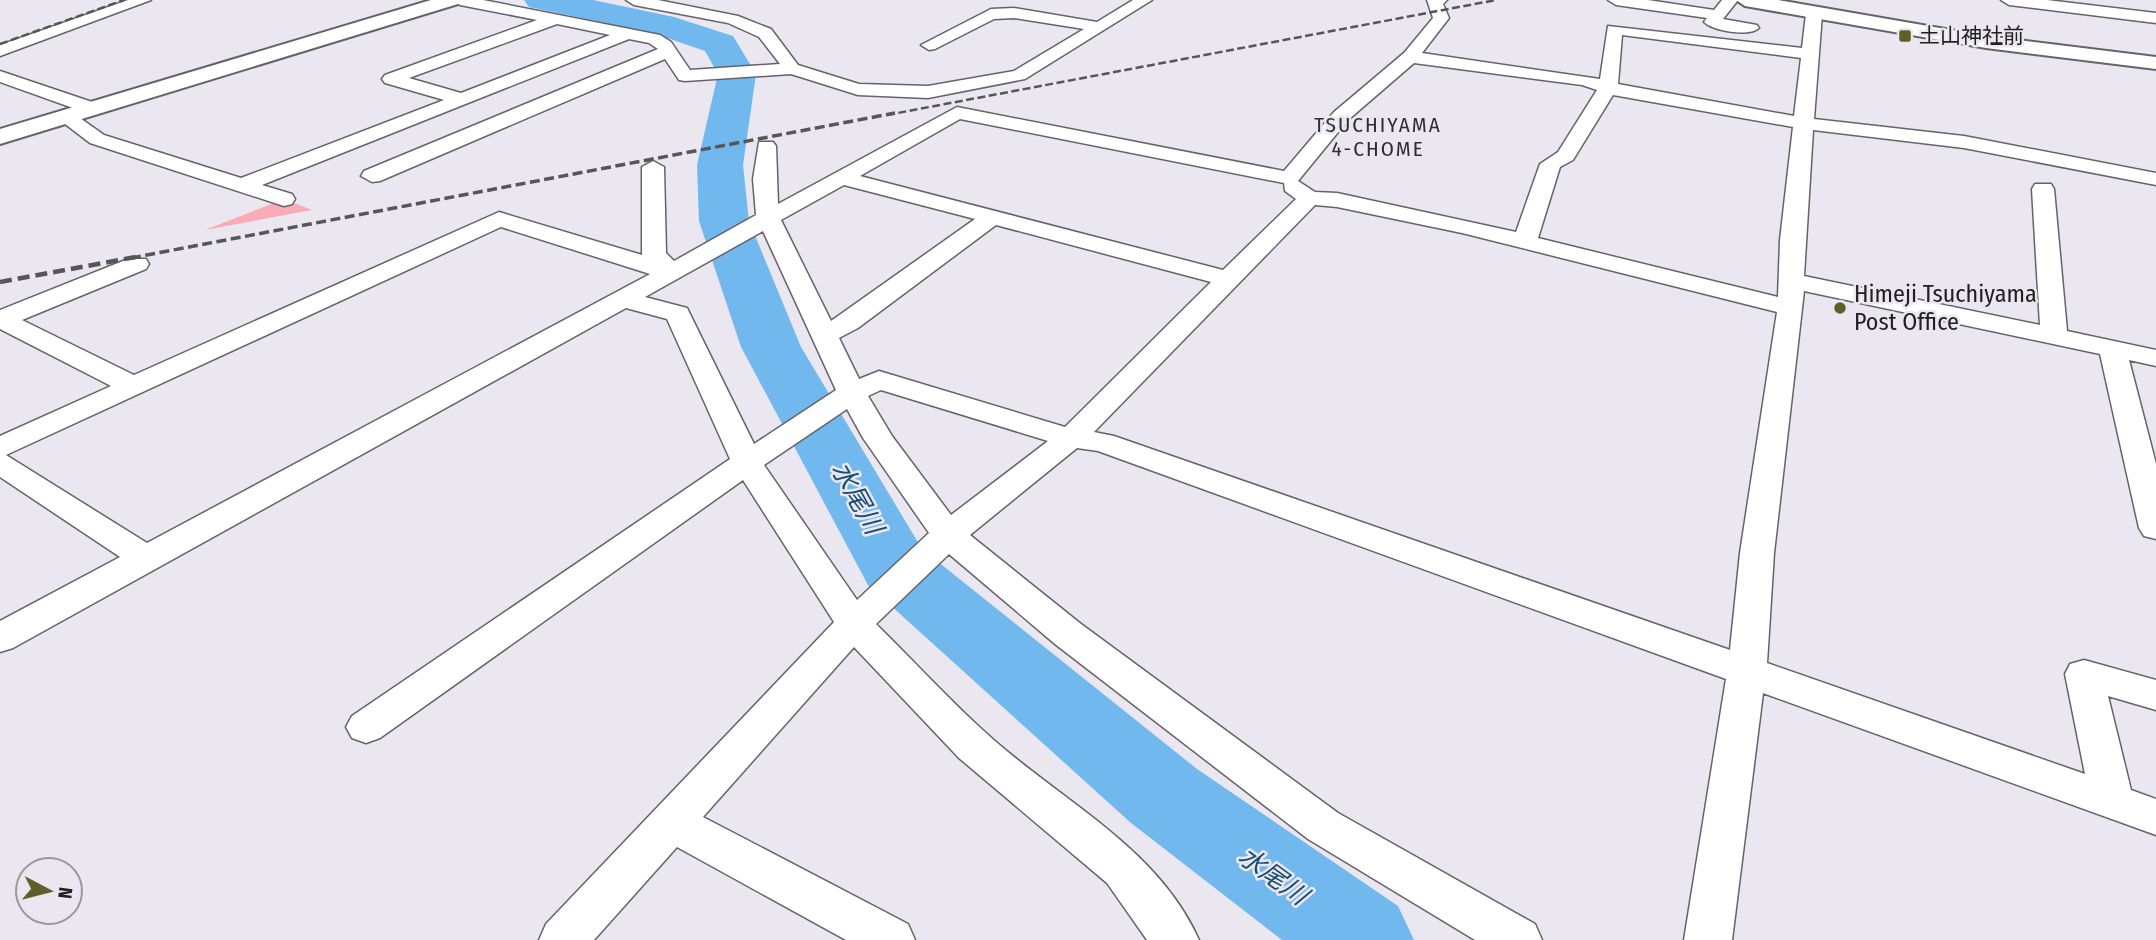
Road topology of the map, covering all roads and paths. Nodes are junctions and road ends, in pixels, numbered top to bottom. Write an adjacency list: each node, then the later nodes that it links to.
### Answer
1 (143, 0): 20 (street)
2 (451, 0): 28 (street)
3 (460, 0): 14 (street)
4 (634, 0): 24 (street)
5 (1119, 0): 11 (street)
6 (1439, 0): 22 (street)
7 (1616, 0): 13 (street)
8 (1730, 0): 13 (street)
9 (1745, 0): 12 (street)
10 (2009, 0): 15 (street)
11 (1142, 2): 16 (street)
12 (1802, 8): 19 (street); 23 (street)
13 (1718, 15): 19 (street)
14 (558, 18): 17 (street); 27 (street)
15 (2156, 18)
16 (1100, 27): 18 (street); 24 (street)
17 (631, 33): 21 (street); 27 (street)
18 (929, 46)
19 (1810, 47): 26 (street); 30 (street)
20 (0, 51)
21 (669, 51): 24 (street); 34 (street)
22 (1410, 57): 26 (street); 36 (street)
23 (2156, 63)
24 (792, 69)
25 (0, 76): 28 (street)
26 (1608, 88): 30 (street); 44 (street)
27 (466, 100): 38 (street)
28 (94, 109): 29 (street)
29 (66, 117): 31 (street); 38 (street)
30 (1801, 123): 37 (street); 48 (street)
31 (0, 137)
32 (766, 146): 43 (street)
33 (653, 167): 46 (street)
34 (372, 176)
35 (841, 177): 36 (street); 42 (street); 43 (street)
36 (1289, 178): 40 (street)
37 (2156, 179)
38 (243, 185): 41 (street)
39 (2043, 189): 51 (street)
40 (1309, 198): 44 (street); 47 (street)
41 (284, 199)
42 (995, 216): 47 (street); 50 (street)
43 (768, 217): 46 (street); 50 (street)
44 (1525, 240): 48 (street)
45 (137, 264): 54 (street)
46 (671, 272): 49 (street); 54 (street)
47 (1231, 280): 56 (street)
48 (1791, 295): 51 (street); 65 (street)
49 (623, 299): 58 (street); 62 (street)
50 (824, 335): 55 (street)
51 (2054, 335): 52 (street)
52 (2112, 349): 53 (street); 60 (street)
53 (2156, 358)
54 (134, 386): 57 (street)
55 (852, 393): 56 (street); 58 (street); 61 (street)
56 (1070, 438): 61 (street); 65 (street)
57 (0, 447)
58 (747, 462): 63 (street); 67 (street)
59 (0, 463): 62 (street)
60 (2156, 528)
61 (948, 535): 63 (street); 74 (street)
62 (145, 557): 64 (street)
63 (854, 624): 70 (street); 73 (street)
64 (0, 638)
65 (1747, 670): 68 (street); 75 (street)
66 (2156, 695): 68 (street)
67 (366, 727)
68 (2112, 801): 69 (street)
69 (2156, 817)
70 (673, 822): 71 (street); 72 (street)
71 (563, 940)
72 (891, 940)
73 (1175, 940)
74 (1518, 940)
75 (1709, 940)

